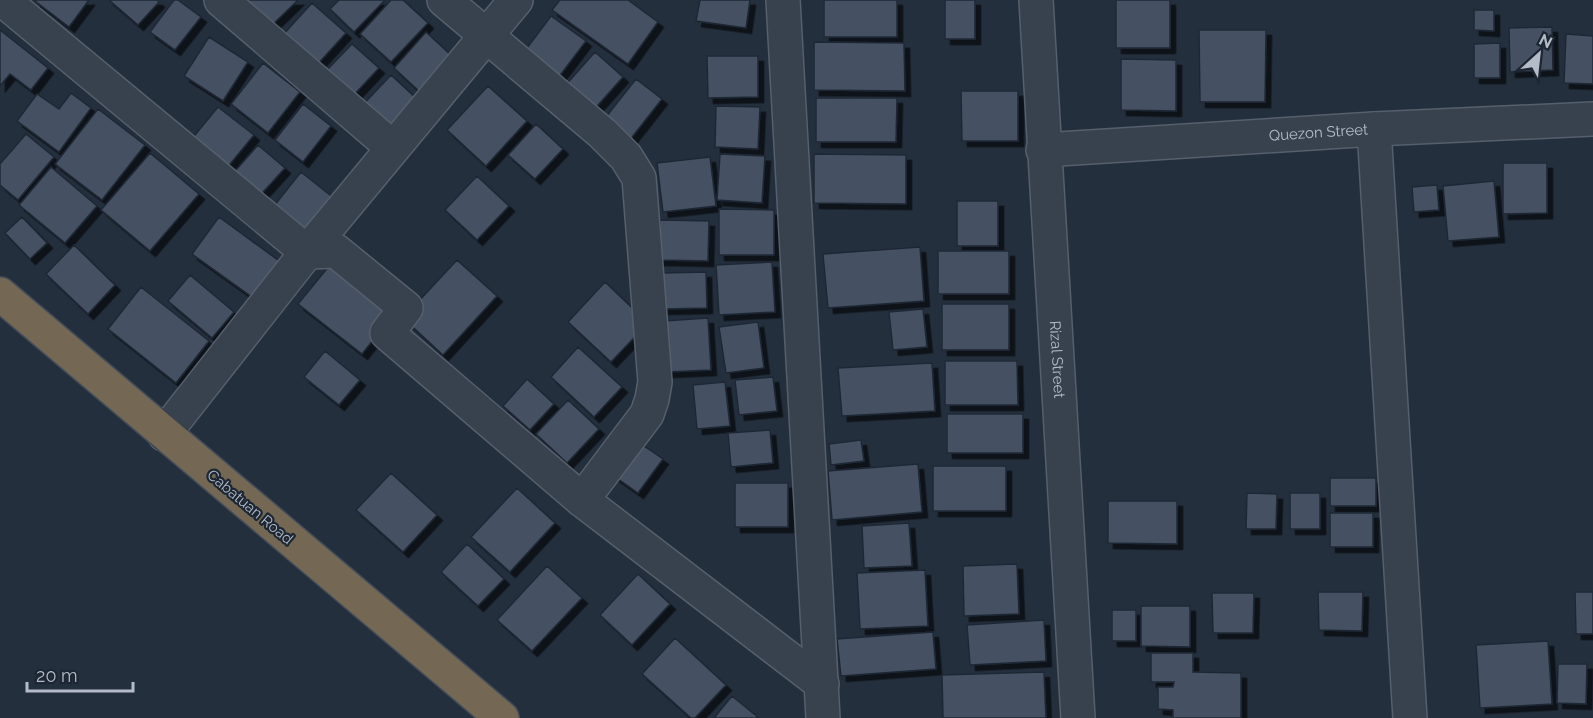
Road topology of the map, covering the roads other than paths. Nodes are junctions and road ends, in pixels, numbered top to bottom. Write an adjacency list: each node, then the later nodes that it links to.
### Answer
1 (3, 0): 12 (street)
2 (221, 0): 10 (street)
3 (444, 0): 7 (street)
4 (516, 0): 7 (street)
5 (783, 0): 16 (street)
6 (1036, 0): 11 (street, Rizal Street)
7 (486, 36): 10 (street); 15 (street)
8 (1593, 119): 9 (street, Quezon Street)
9 (1374, 129): 11 (street, Quezon Street); 20 (street)
10 (392, 147): 12 (street)
11 (1043, 150): 19 (street, Rizal Street)
12 (307, 252): 14 (street); 15 (street)
13 (0, 294): 14 (highway, Cabatuan Road)
14 (164, 434): 17 (highway, Cabatuan Road)
15 (582, 500): 16 (street)
16 (822, 684): 18 (street)
17 (502, 718)
18 (823, 718)
19 (1078, 718)
20 (1410, 718)

